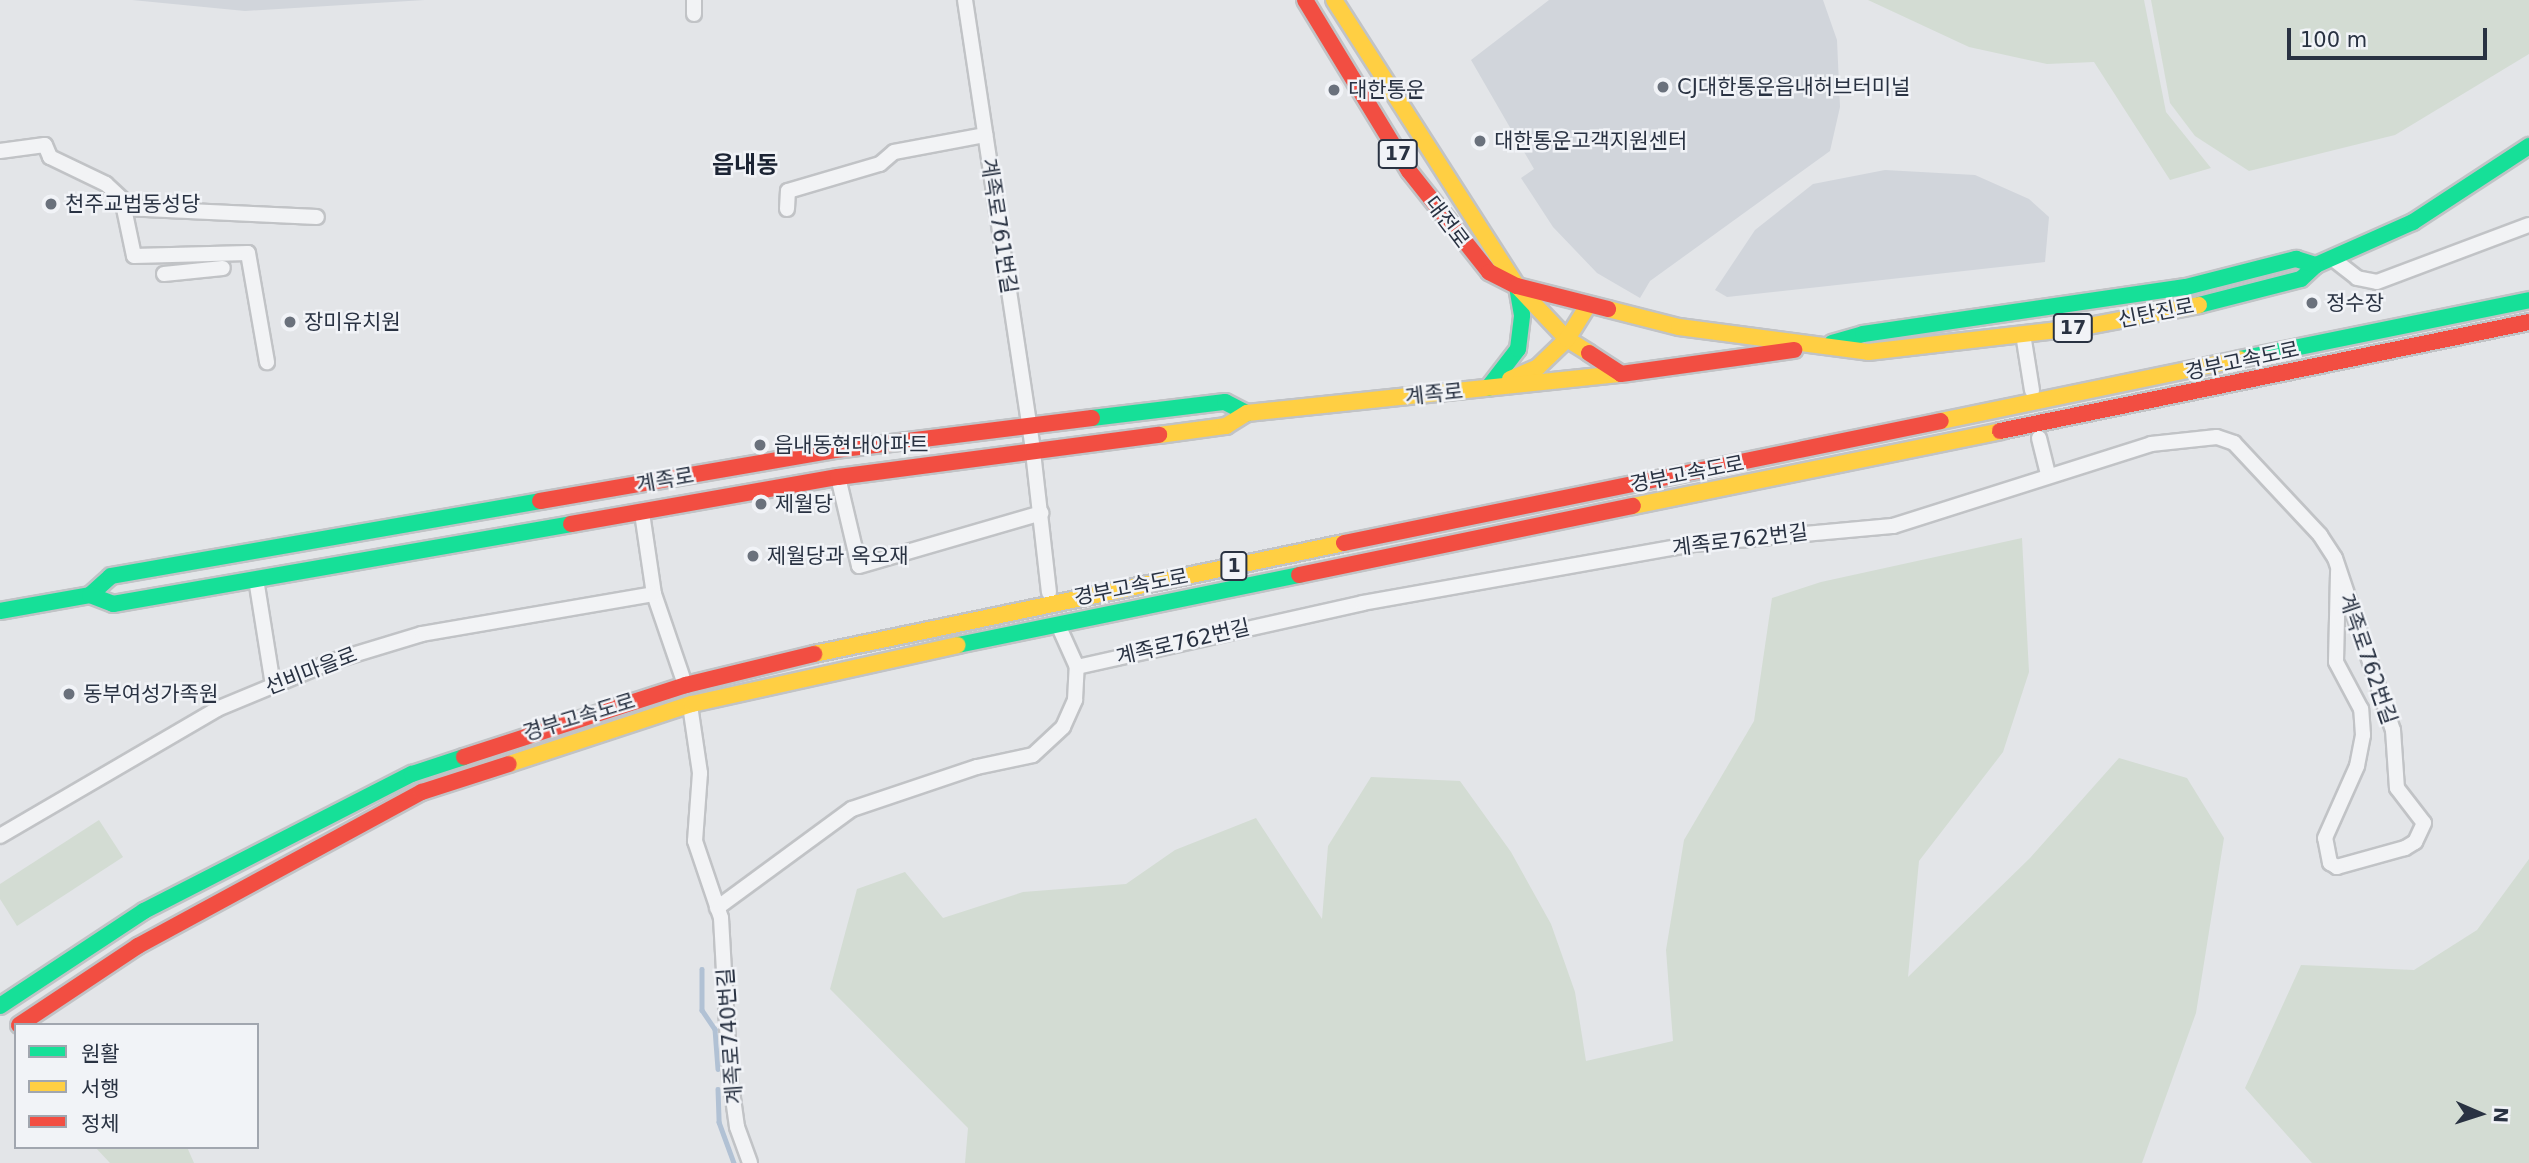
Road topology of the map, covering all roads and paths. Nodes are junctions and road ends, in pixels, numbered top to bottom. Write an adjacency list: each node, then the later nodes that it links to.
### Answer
1 (965, 0): 4 (street, 계족로761번길)
2 (1305, 0): 15 (main road, 대전로 / 17)
3 (1334, 0): 15 (main road, 대전로 / 17)
4 (985, 135): 8 (street); 27 (street, 계족로761번길)
5 (2529, 146): 11 (main road, 신탄진로 / 17)
6 (0, 151): 7 (street)
7 (124, 208): 9 (street); 22 (street)
8 (787, 209)
9 (317, 217)
10 (2529, 226): 11 (street)
11 (2333, 259): 12 (main road, 신탄진로 / 17)
12 (2316, 265): 19 (main road, 신탄진로 / 17); 21 (main road, 신탄진로 / 17)
13 (223, 268): 14 (street)
14 (164, 274)
15 (1517, 286): 17 (main road); 20 (main road, 대전로 / 17); 24 (main road)
16 (2529, 300): 47 (main road, 경부고속도로 / 1)
17 (1588, 305): 20 (main road); 21 (main road)
18 (2529, 321): 48 (main road, 경부고속도로 / 1)
19 (2023, 334): 21 (main road, 신탄진로 / 17); 25 (street)
20 (1567, 340): 23 (main road, 대전로 / 17); 24 (main road)
21 (1821, 346): 23 (main road, 신탄진로 / 17)
22 (267, 362)
23 (1621, 374): 24 (main road, 계족로)
24 (1488, 388): 26 (main road, 계족로)
25 (2032, 390)
26 (1247, 413): 27 (main road, 계족로); 29 (main road, 계족로)
27 (1029, 425): 29 (street, 계족로761번길); 38 (main road, 계족로)
28 (2039, 438): 30 (street)
29 (1033, 452): 31 (main road, 계족로); 33 (street)
30 (2048, 474): 34 (street, 계족로762번길); 41 (street, 계족로762번길)
31 (838, 477): 32 (main road, 계족로); 33 (street)
32 (642, 513): 35 (main road, 계족로); 37 (street)
33 (1041, 513): 36 (street)
34 (2338, 571): 34 (street, 계족로762번길)
35 (256, 579): 38 (main road, 계족로); 43 (street)
36 (1049, 592)
37 (654, 594): 42 (street); 43 (street, 선비마을로)
38 (90, 595): 39 (main road, 계족로)
39 (0, 611)
40 (1059, 627): 41 (street)
41 (1077, 667): 46 (street)
42 (682, 676)
43 (272, 685): 45 (street, 선비마을로)
44 (691, 712): 46 (street, 계족로740번길)
45 (0, 836)
46 (717, 908): 49 (street, 계족로740번길)
47 (0, 1006)
48 (22, 1023)
49 (750, 1163)

